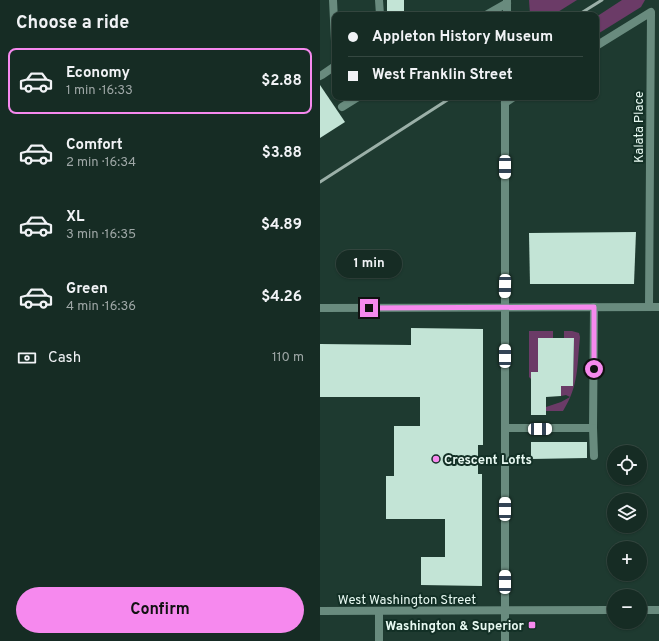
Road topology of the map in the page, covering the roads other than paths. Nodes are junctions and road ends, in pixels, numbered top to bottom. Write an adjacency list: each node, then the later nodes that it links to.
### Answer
1 (333, 0): 4 (street)
2 (379, 0): 5 (street)
3 (507, 2): 6 (street)
4 (334, 12)
5 (380, 12)
6 (491, 12)
7 (599, 44): 14 (street, Kalata Place)
8 (332, 68): 9 (street)
9 (320, 76)
10 (353, 100): 12 (street)
11 (505, 100): 17 (street)
12 (342, 107)
13 (594, 307): 14 (street); 17 (street); 19 (street)
14 (649, 307): 15 (street)
15 (659, 307)
16 (320, 308): 17 (street)
17 (505, 308): 18 (street)
18 (505, 428): 19 (street); 26 (street)
19 (593, 428): 20 (street)
20 (594, 456)
21 (607, 610): 26 (street, West Washington Street)
22 (647, 610): 23 (street)
23 (659, 610)
24 (320, 611): 25 (street, West Washington Street)
25 (379, 611): 26 (street, West Washington Street); 27 (street)
26 (505, 611): 28 (street)
27 (379, 641)
28 (505, 641)

